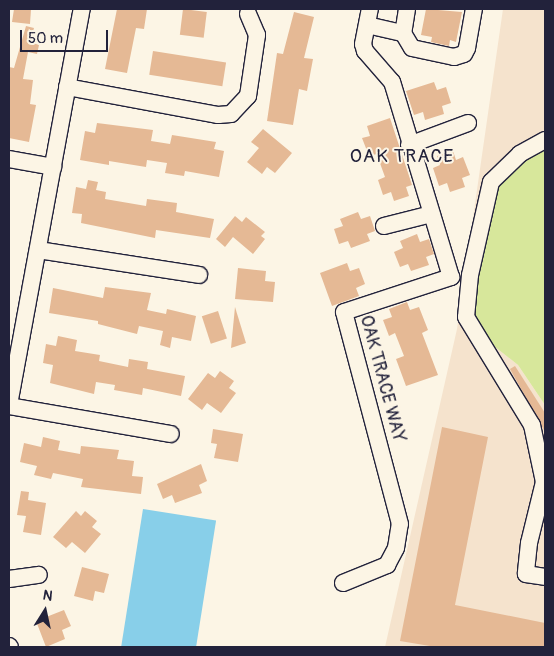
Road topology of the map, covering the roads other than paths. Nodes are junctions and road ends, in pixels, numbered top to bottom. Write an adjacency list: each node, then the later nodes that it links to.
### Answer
1 (82, 9): 8 (street)
2 (370, 9): 6 (street, OAK TRACE WAY)
3 (407, 9): 7 (street)
4 (474, 9): 7 (street)
5 (248, 14): 8 (street)
6 (367, 25): 7 (street); 11 (street, OAK TRACE WAY)
7 (402, 33)
8 (67, 87): 13 (street)
9 (468, 123): 11 (street)
10 (545, 140): 21 (street)
11 (409, 145): 14 (street, OAK TRACE WAY)
12 (9, 159): 13 (street)
13 (53, 167): 16 (street)
14 (431, 214): 15 (street); 23 (street, OAK TRACE WAY)
15 (384, 226)
16 (38, 250): 17 (street); 18 (street)
17 (199, 276)
18 (9, 406): 19 (street)
19 (171, 434)
20 (39, 575): 22 (street)
21 (545, 577)
22 (9, 578)
23 (343, 583)

